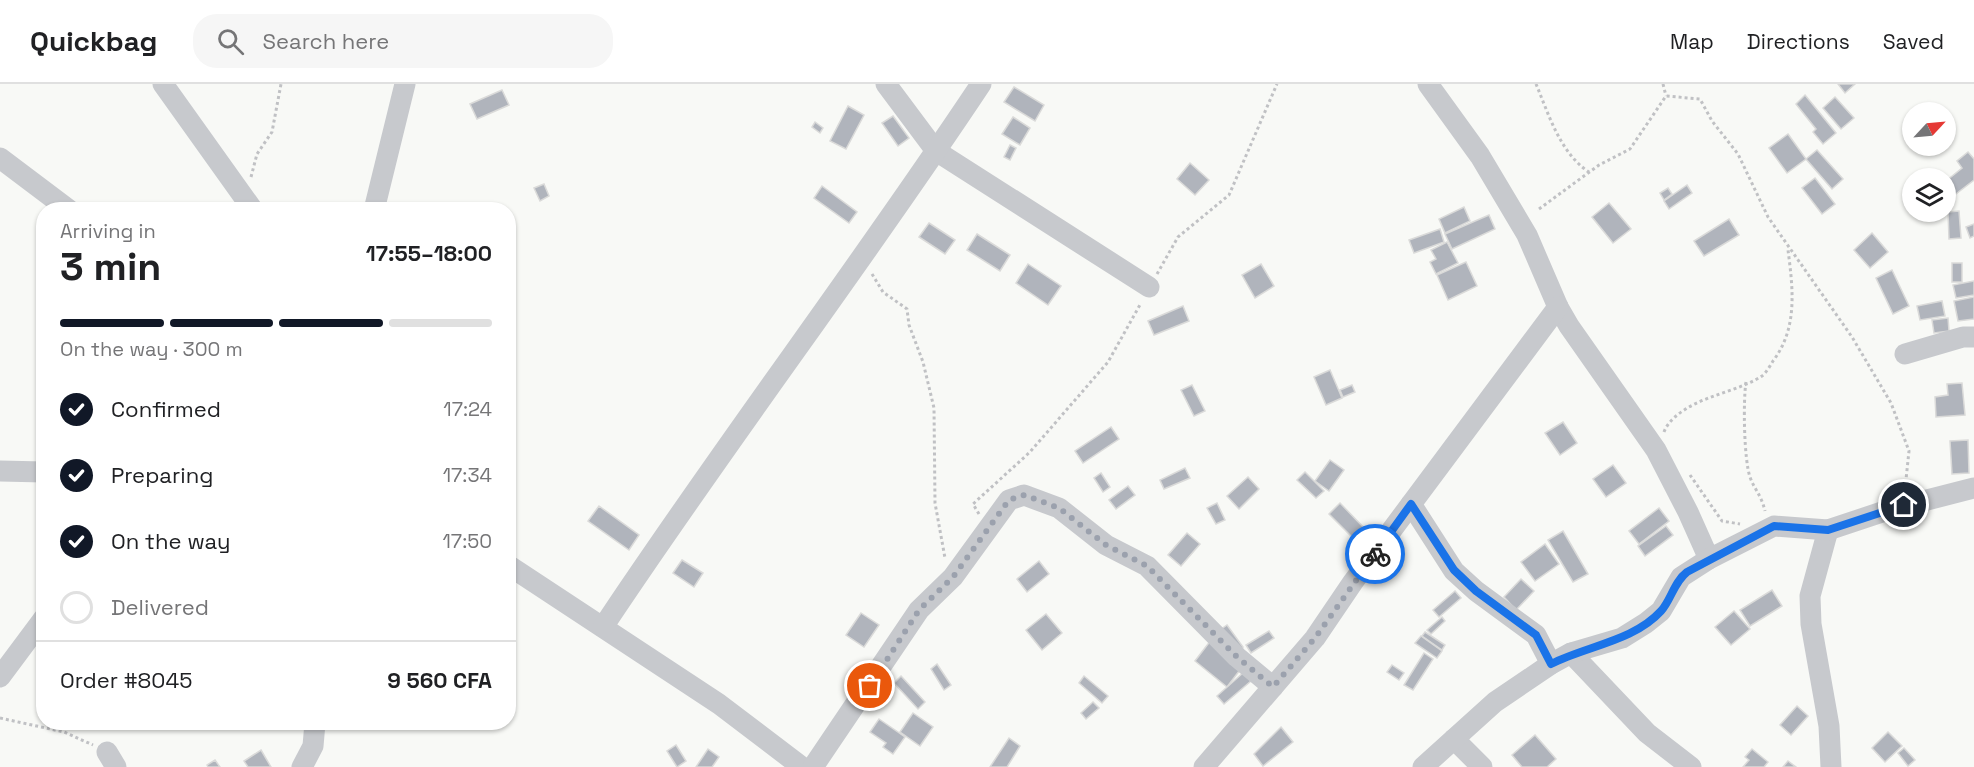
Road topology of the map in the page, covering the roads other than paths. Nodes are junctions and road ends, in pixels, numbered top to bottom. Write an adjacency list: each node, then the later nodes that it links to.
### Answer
1 (163, 84): 9 (street)
2 (405, 84): 10 (street)
3 (886, 84): 6 (street)
4 (981, 84): 6 (street)
5 (1428, 84): 12 (street)
6 (936, 151): 11 (street); 22 (street)
7 (0, 158): 8 (street)
8 (58, 202)
9 (247, 202)
10 (376, 202)
11 (1149, 287)
12 (1557, 307): 18 (street); 20 (street)
13 (1974, 336): 14 (street)
14 (1905, 354)
15 (0, 471): 16 (street)
16 (36, 472)
17 (1974, 488): 19 (street)
18 (1411, 504): 25 (street); 27 (street)
19 (1828, 530): 20 (street); 37 (street)
20 (1709, 559): 24 (street)
21 (516, 570): 22 (street)
22 (603, 627): 31 (street)
23 (36, 629): 26 (street)
24 (1571, 653): 25 (street); 36 (street)
25 (1551, 664): 29 (street)
26 (0, 677)
27 (1273, 687): 32 (street); 33 (street)
28 (314, 730): 30 (street)
29 (1454, 739): 34 (street); 35 (street)
30 (302, 767)
31 (802, 767)
32 (813, 767)
33 (1204, 767)
34 (1423, 767)
35 (1482, 767)
36 (1691, 767)
37 (1831, 767)

